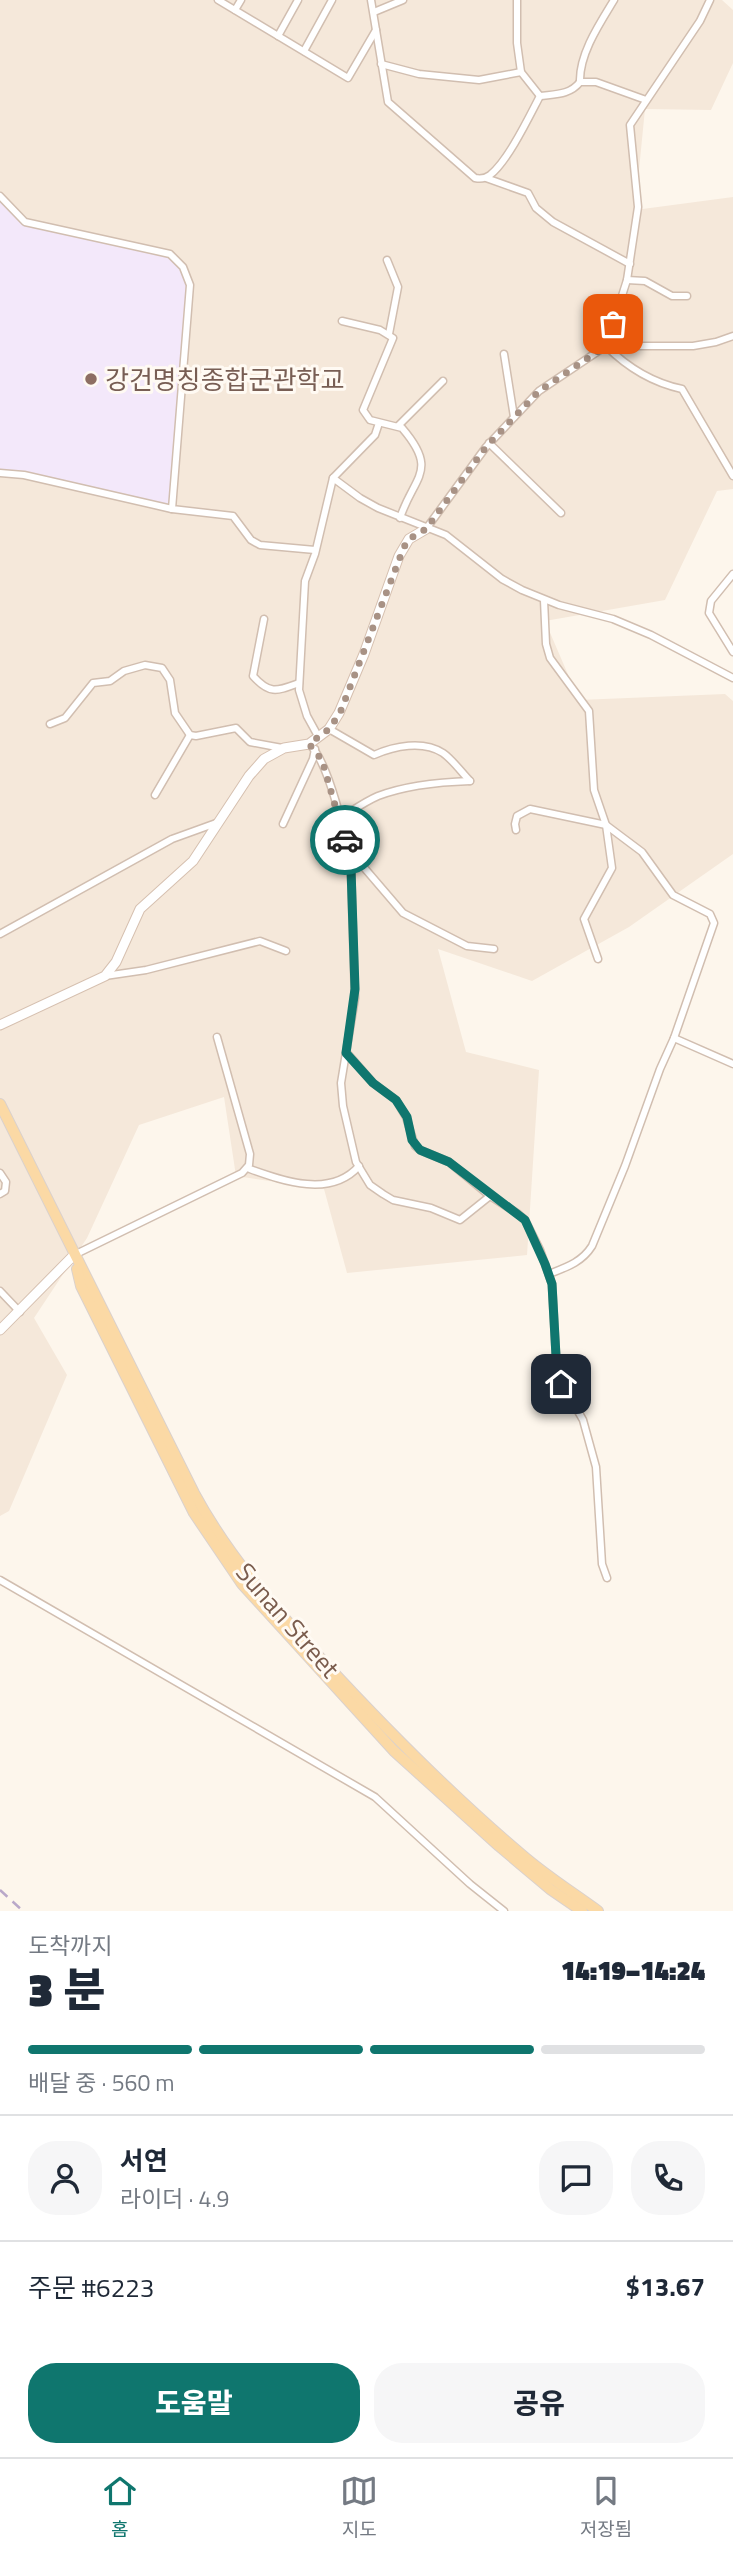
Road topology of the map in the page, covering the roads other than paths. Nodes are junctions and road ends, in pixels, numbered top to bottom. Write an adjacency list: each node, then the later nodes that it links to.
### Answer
1 (218, 0): 10 (street)
2 (241, 0): 10 (street)
3 (298, 0): 13 (street)
4 (332, 0): 14 (street)
5 (371, 0): 11 (street)
6 (403, 0): 11 (street)
7 (517, 0): 16 (street)
8 (614, 0): 17 (street)
9 (710, 0): 19 (street)
10 (235, 10): 13 (street)
11 (374, 12): 12 (street)
12 (376, 30): 14 (street); 15 (street)
13 (278, 36): 14 (street)
14 (304, 51)
15 (381, 64): 16 (street); 20 (street)
16 (521, 72): 18 (street)
17 (580, 82): 18 (street); 19 (street)
18 (540, 96): 20 (street)
19 (646, 100): 23 (street)
20 (486, 178): 23 (street)
21 (0, 196): 39 (street)
22 (387, 260): 27 (street)
23 (630, 264): 24 (street)
24 (627, 280): 25 (street); 29 (street)
25 (687, 296)
26 (342, 321): 27 (street)
27 (389, 334): 33 (street)
28 (733, 336): 29 (street)
29 (606, 346): 32 (street); 37 (street)
30 (504, 354): 32 (street)
31 (443, 381): 34 (street)
32 (514, 417): 35 (street)
33 (379, 423): 34 (street); 38 (street)
34 (398, 426): 41 (street)
35 (489, 443): 40 (street); 42 (street)
36 (0, 473): 39 (street)
37 (732, 473)
38 (333, 478): 41 (street); 43 (street)
39 (172, 509): 43 (street)
40 (562, 513)
41 (400, 518): 42 (street)
42 (426, 529): 45 (street); 51 (street)
43 (315, 550): 49 (street)
44 (733, 574): 47 (street)
45 (544, 600): 48 (street); 60 (street)
46 (264, 619): 49 (street)
47 (733, 652)
48 (733, 678)
49 (299, 683): 53 (street)
50 (50, 724): 52 (street)
51 (329, 729): 53 (street); 57 (street)
52 (190, 735): 55 (street); 56 (street)
53 (318, 736): 54 (street)
54 (312, 746): 55 (street); 57 (street); 59 (street)
55 (284, 748): 58 (street)
56 (155, 795)
57 (339, 819): 62 (street)
58 (219, 822): 63 (street); 67 (street)
59 (283, 824)
60 (606, 825): 61 (street); 66 (street); 70 (street)
61 (516, 830)
62 (348, 849): 64 (street); 71 (street)
63 (0, 934)
64 (494, 949)
65 (286, 951): 67 (street)
66 (598, 959)
67 (105, 976): 68 (street)
68 (0, 1026)
69 (217, 1037): 75 (street)
70 (674, 1038): 72 (street); 80 (street)
71 (346, 1053): 74 (street); 78 (street)
72 (733, 1064)
73 (0, 1104): 79 (main road, Sunan Street)
74 (359, 1166): 75 (street); 78 (street)
75 (247, 1168): 79 (street)
76 (0, 1173): 77 (street)
77 (0, 1194)
78 (490, 1196): 80 (street)
79 (74, 1255): 82 (street); 87 (main road, Sunan Street); 88 (main road, Sunan Street)
80 (549, 1274): 84 (street)
81 (0, 1291): 82 (street)
82 (20, 1312): 83 (street)
83 (0, 1330)
84 (607, 1578)
85 (0, 1580): 86 (street)
86 (504, 1911)
87 (582, 1911)
88 (597, 1911)

